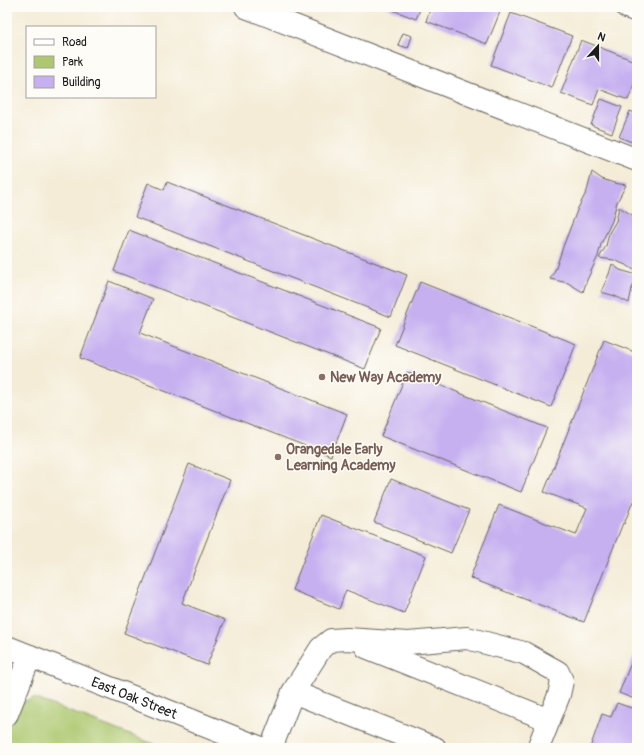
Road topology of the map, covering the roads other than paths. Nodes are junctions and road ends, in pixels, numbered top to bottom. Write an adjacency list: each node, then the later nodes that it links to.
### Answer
1 (246, 7): 4 (street)
2 (627, 7): 3 (street)
3 (637, 11)
4 (637, 160)
5 (346, 639): 8 (street); 10 (street); 10 (street)
6 (7, 647): 7 (street, East Oak Street)
7 (30, 656): 9 (street); 11 (street, East Oak Street)
8 (293, 692): 12 (street); 13 (street)
9 (7, 714)
10 (549, 720): 14 (street)
11 (261, 748)
12 (271, 748)
13 (435, 748)
14 (538, 748)

